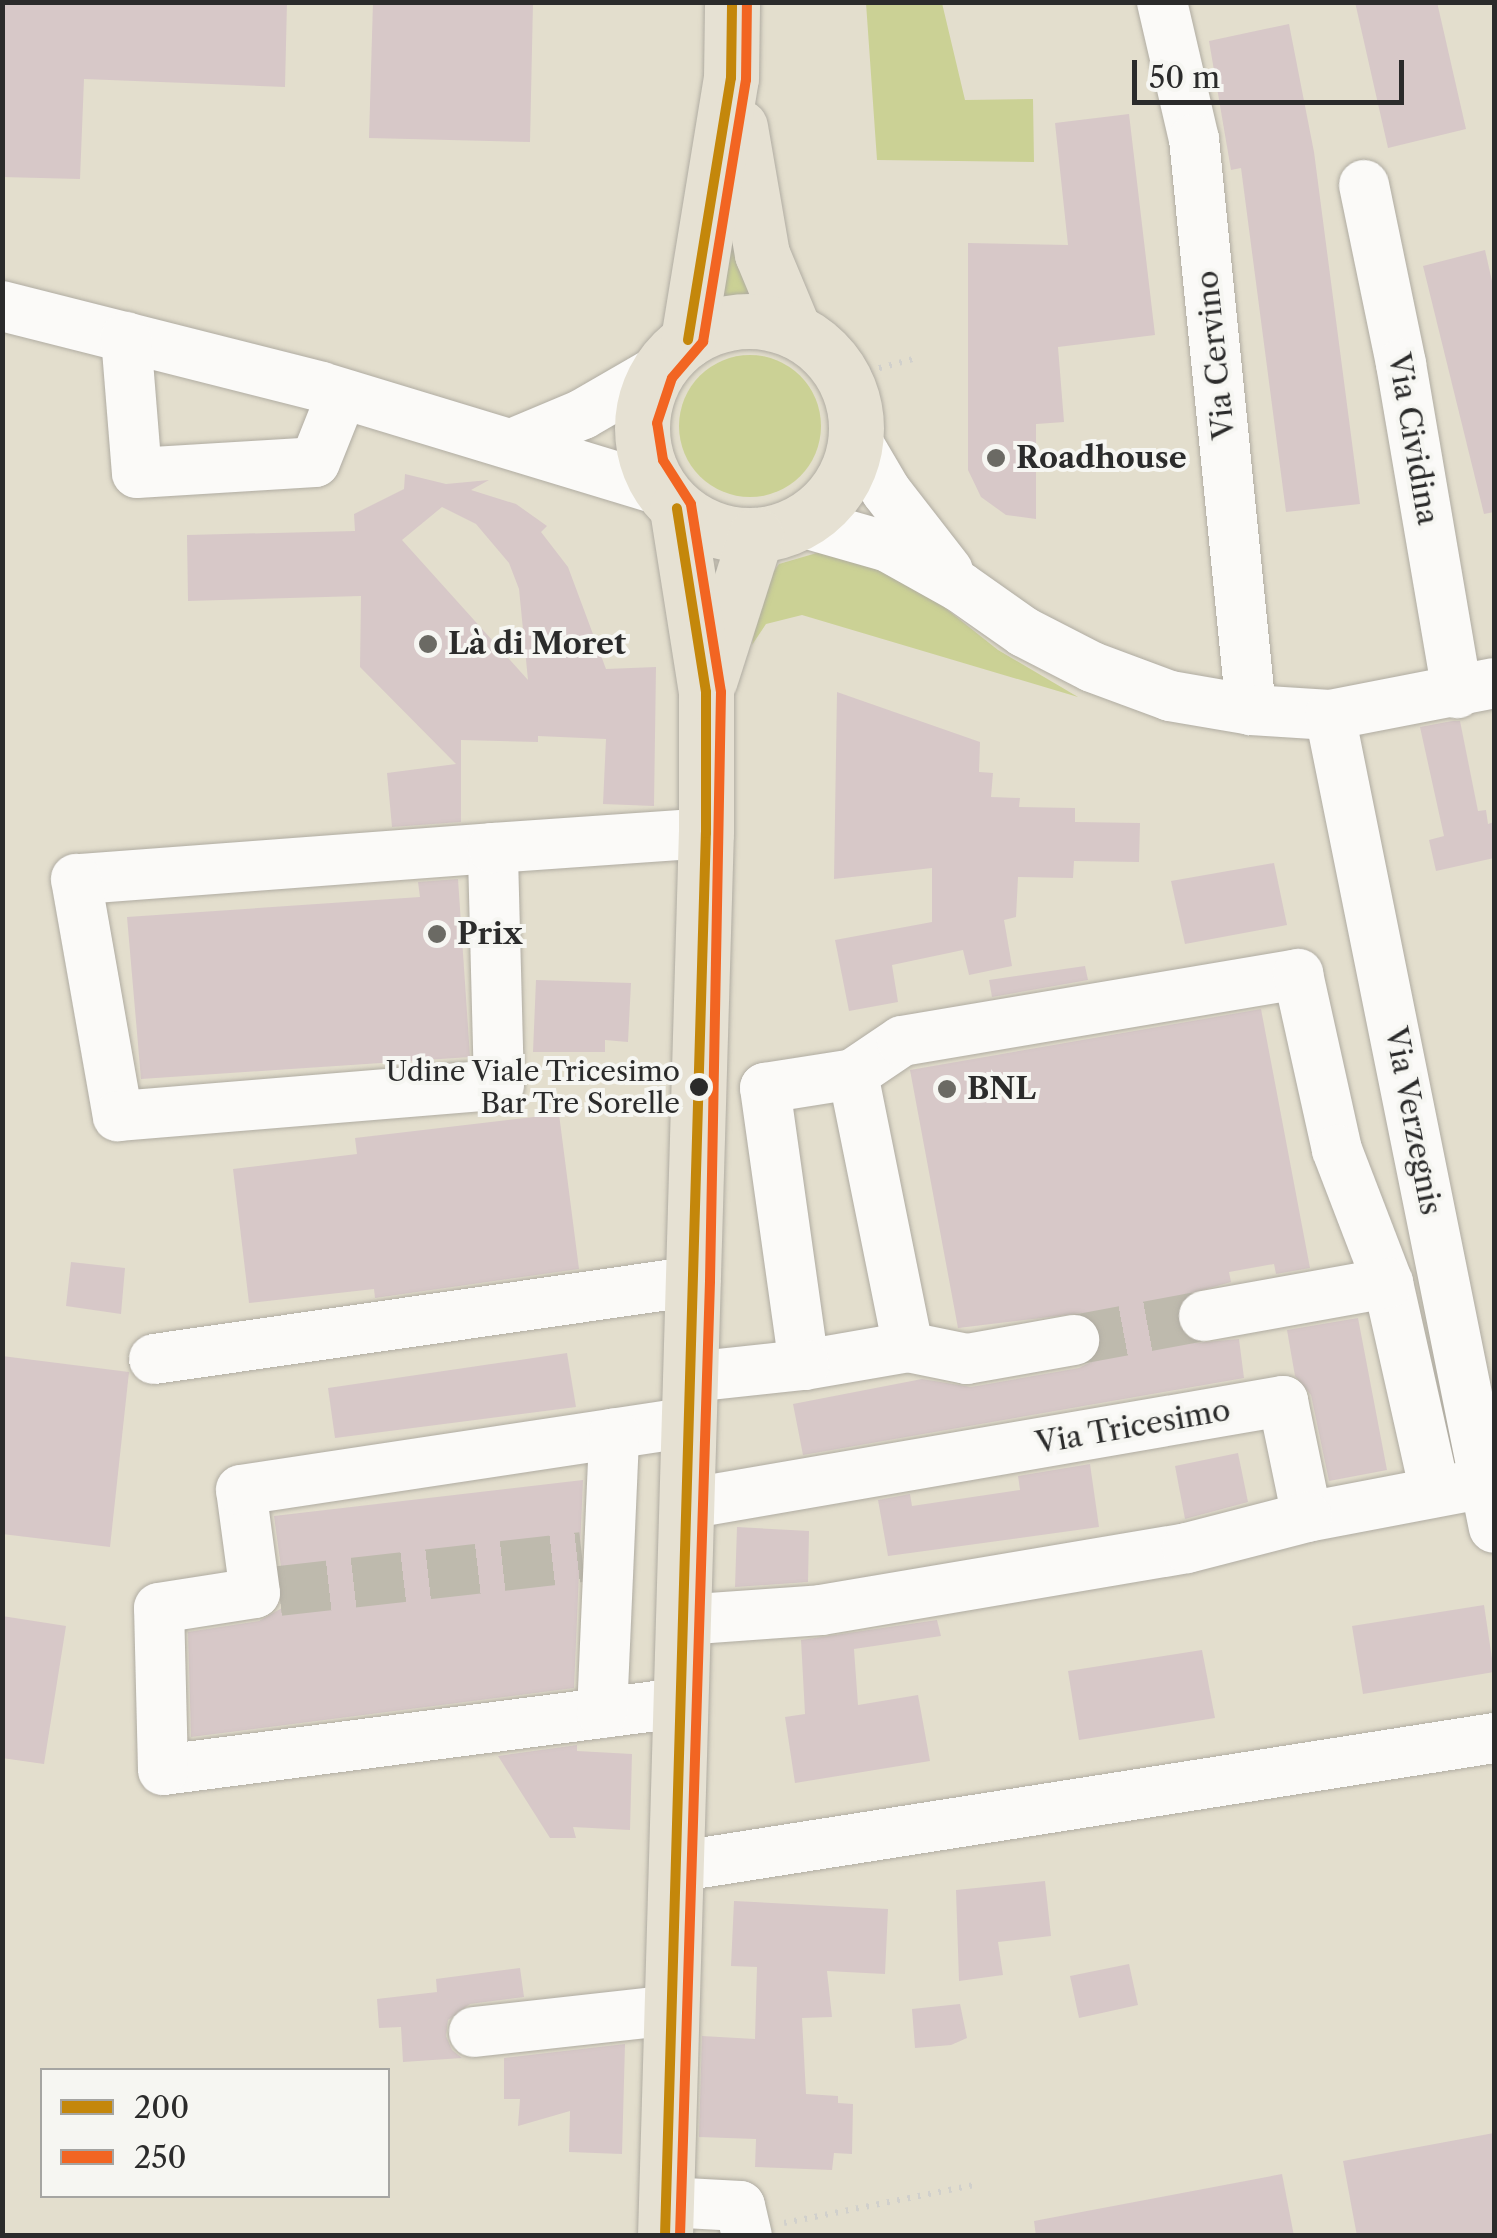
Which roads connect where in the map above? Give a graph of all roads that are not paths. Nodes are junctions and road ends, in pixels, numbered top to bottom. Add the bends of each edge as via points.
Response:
1 (732, 2) edge
2 (1162, 2) edge
3 (731, 78) junction
4 (1364, 185) dead end
5 (2, 306) edge
6 (794, 331) junction
7 (126, 337) junction
8 (673, 355) junction
9 (342, 394) junction
10 (856, 440) junction
11 (514, 443) junction
12 (669, 499) junction
13 (778, 529) junction
14 (960, 586) junction
15 (1476, 688) edge
16 (706, 692) junction
17 (1251, 710) junction
18 (1330, 715) junction
19 (706, 833) junction
20 (493, 848) junction
21 (853, 1074) junction
22 (695, 1280) junction
23 (1388, 1283) junction
24 (1204, 1316) tunnel mouth
25 (1074, 1340) tunnel mouth
26 (908, 1347) junction
27 (154, 1359) dead end
28 (804, 1365) junction
29 (690, 1399) junction
30 (614, 1433) junction
31 (1435, 1492) junction
32 (686, 1504) junction
33 (1490, 1505) edge
34 (1307, 1517) junction
35 (682, 1620) junction
36 (679, 1703) junction
37 (602, 1714) junction
38 (1494, 1738) edge
39 (675, 1867) junction
40 (672, 2010) junction
41 (474, 2032) dead end
42 (666, 2219) edge
43 (744, 2224) edge

1 - 3 main road
2 - 17 street, Via Cervino via 1194,139
3 - 6 main road via 762,254
3 - 8 main road
4 - 15 street, Via Cividina
5 - 7 street
6 - 8 main road via 748,321 716,326
6 - 10 main road via 841,372 854,405
7 - 9 street
7 - 9 street via 137,474 315,462
8 - 11 street via 583,414
8 - 12 main road via 642,422 649,466
9 - 11 street
10 - 13 main road via 838,489
10 - 14 street, Via Cividina
11 - 12 street
12 - 13 main road via 716,531
12 - 16 main road
13 - 14 street, Via Cividina via 888,547
13 - 16 main road
14 - 17 street, Via Cividina via 1024,632 1092,666 1170,696
15 - 18 street, Via Cividina
16 - 19 main road
17 - 18 street, Via Cividina
18 - 33 street, Via Verzegnis
19 - 20 street
19 - 22 main road
20 - 20 street via 76,879 118,1116 498,1085
21 - 23 street via 902,1042 1298,974 1337,1150
21 - 26 street
21 - 28 street via 765,1088
22 - 27 street
22 - 29 main road
23 - 24 street
23 - 31 street
25 - 26 street via 967,1359
26 - 28 street
28 - 29 street
29 - 30 street
29 - 32 main road
30 - 37 street via 595,1555
30 - 37 street via 241,1490 267,1592 158,1608 163,1770
31 - 33 street
31 - 34 street
32 - 34 street, Via Tricesimo via 1283,1401
32 - 35 main road
34 - 35 street via 1186,1548 821,1610
35 - 36 main road
36 - 37 street
36 - 39 main road
38 - 39 street
39 - 40 main road
40 - 41 street
40 - 42 main road
42 - 43 street

